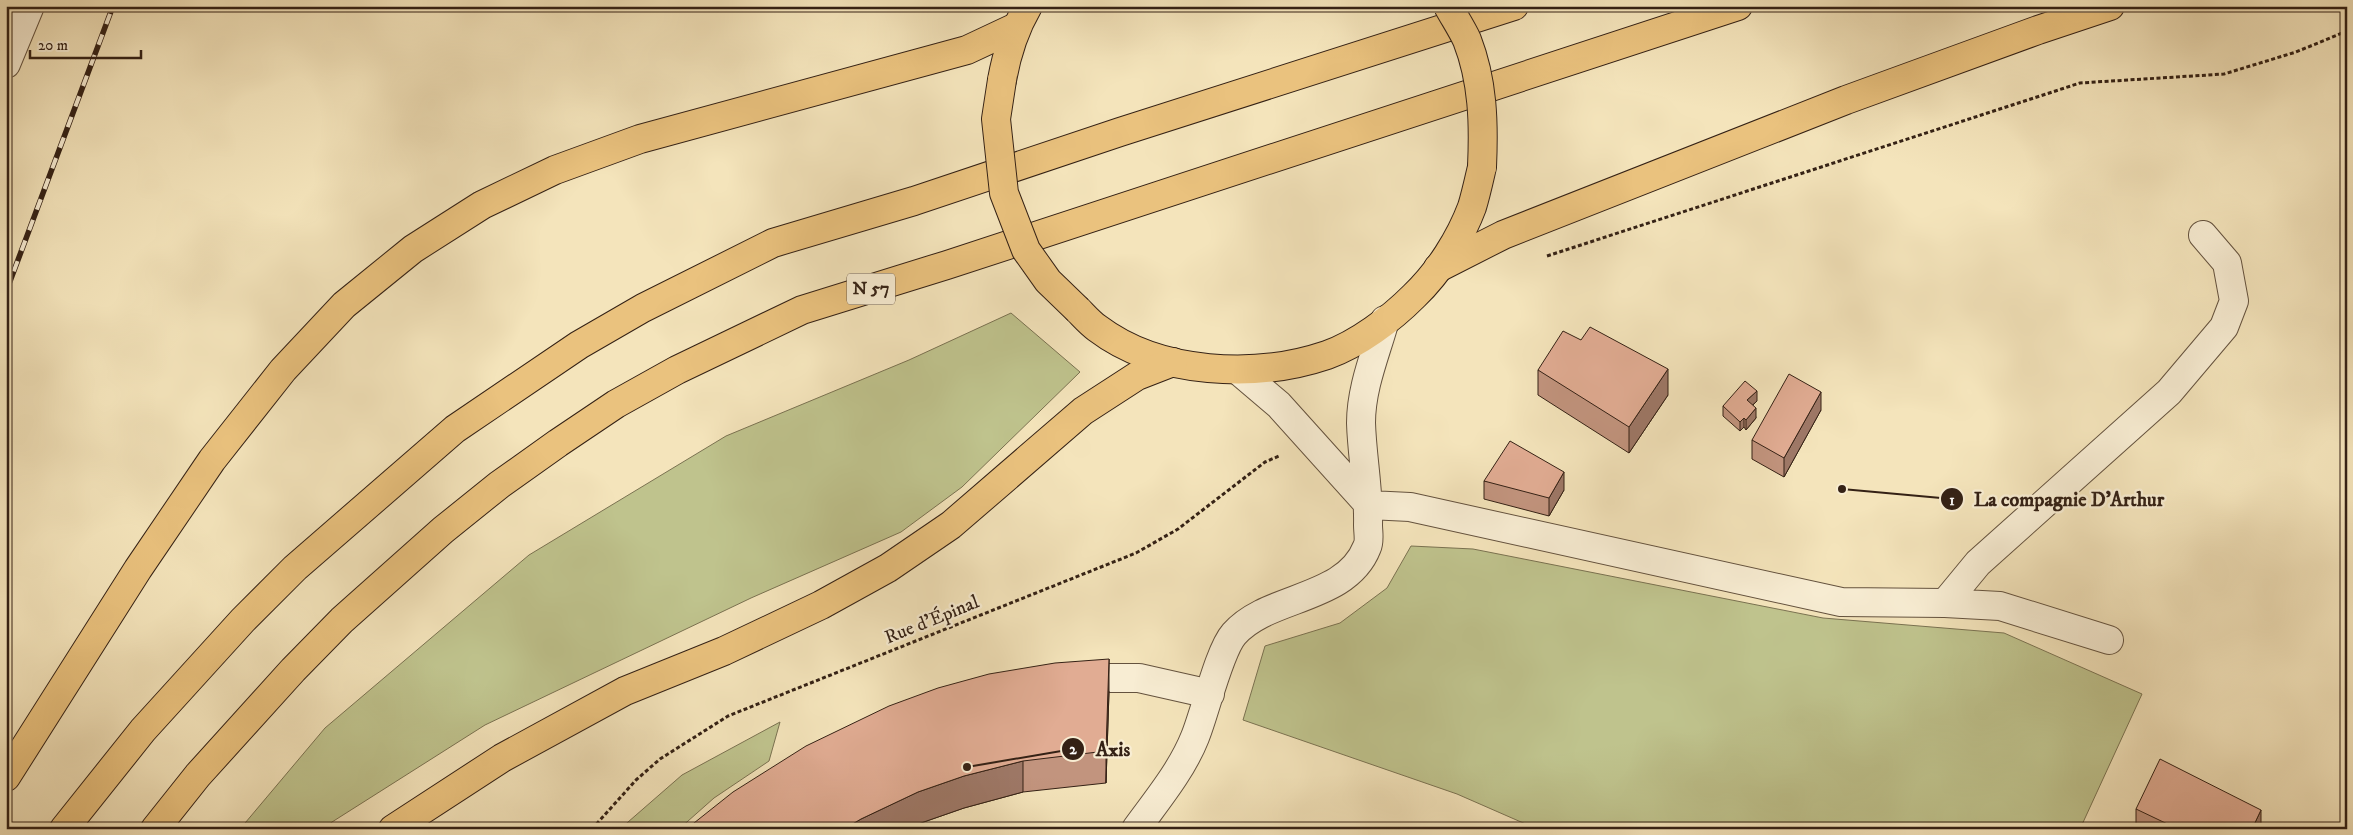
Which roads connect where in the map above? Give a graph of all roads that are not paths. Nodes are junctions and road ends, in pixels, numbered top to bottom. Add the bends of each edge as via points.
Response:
1 (30, 6) edge
2 (1448, 6) edge
3 (1514, 6) edge
4 (1738, 6) edge
5 (2110, 6) edge
6 (1022, 17) edge
7 (6, 64) edge
8 (2203, 235) dead end
9 (1438, 268) junction
10 (1385, 320) junction
11 (1173, 362) junction
12 (1239, 371) junction
13 (1369, 505) junction
14 (1945, 603) junction
15 (2108, 640) dead end
16 (1044, 678) edge
17 (1210, 694) junction
18 (6, 777) edge
19 (64, 829) edge
20 (155, 829) edge
21 (393, 829) edge
22 (1136, 829) edge

1 - 7 street
2 - 9 main road, bridge via 1466,39 1481,96 1484,123 1482,166 1472,207
3 - 19 main road via 914,201 773,243 643,308 587,340 455,429 295,568 143,730
4 - 20 main road, N 57 via 802,310 676,370 616,404 558,443 443,530 342,620 293,670 198,775
5 - 9 main road via 1837,103 1503,235
6 - 11 main road, bridge via 1007,51 996,119 1004,193 1015,225 1026,250 1048,281 1097,328 1125,345
6 - 18 main road via 967,50 631,142 555,170 482,206 413,249 344,305 283,370 212,460 138,569
8 - 14 street via 2227,263 2234,301 2224,326 2169,392 1978,563
9 - 10 main road via 1414,296
10 - 12 main road via 1328,354 1269,368
10 - 13 street via 1364,398 1362,423
11 - 12 main road
11 - 21 main road via 1137,376 1083,411 951,525 888,568 821,605 724,651 624,691 502,758
12 - 13 street via 1279,405 1301,444
13 - 14 street via 1410,507 1841,602
13 - 17 street via 1368,546 1357,566 1334,584 1250,621 1233,634
14 - 15 street via 2000,606
16 - 17 street via 1139,678
17 - 22 street via 1195,738 1166,788

